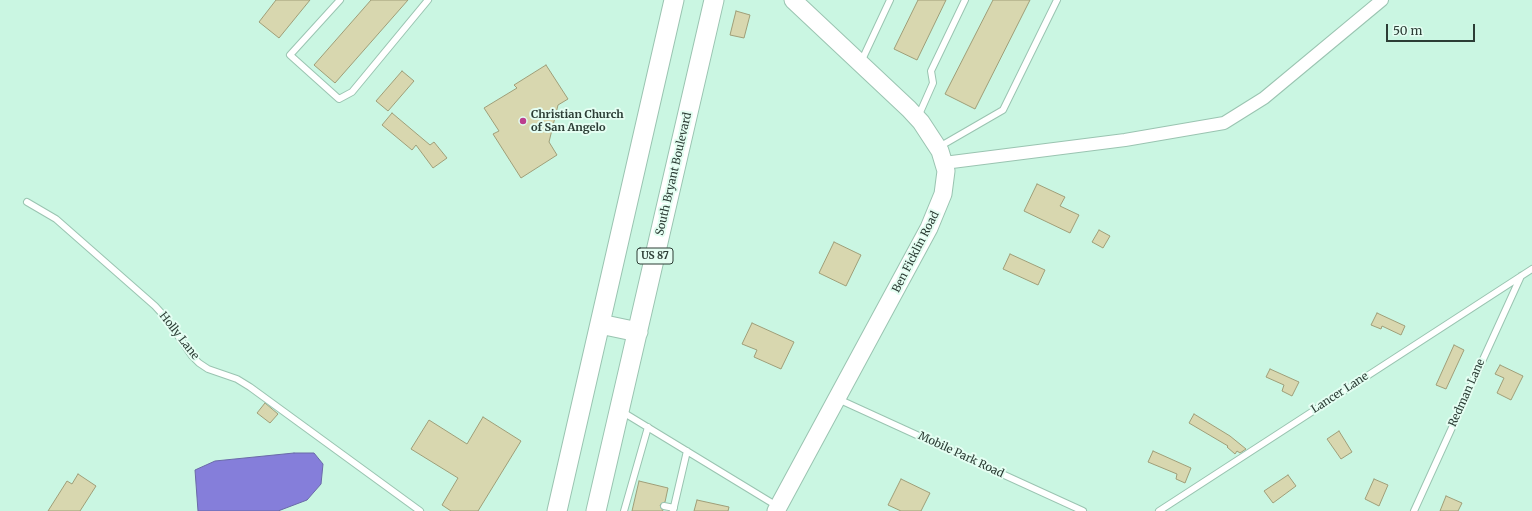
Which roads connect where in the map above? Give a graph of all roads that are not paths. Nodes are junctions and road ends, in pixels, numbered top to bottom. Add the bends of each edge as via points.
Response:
1 (340, 0) edge
2 (428, 0) edge
3 (674, 0) edge
4 (714, 0) edge
5 (890, 0) edge
6 (965, 0) edge
7 (1057, 0) edge
8 (1382, 0) edge
9 (799, 2) edge
10 (861, 62) junction
11 (917, 119) junction
12 (937, 148) junction
13 (944, 163) junction
14 (27, 202) dead end
15 (1532, 269) edge
16 (1521, 276) junction
17 (600, 324) junction
18 (638, 332) junction
19 (838, 399) junction
20 (620, 410) junction
21 (648, 427) junction
22 (687, 451) junction
23 (628, 497) junction
24 (635, 498) dead end
25 (664, 506) dead end
26 (777, 509) edge
27 (673, 510) edge
28 (420, 511) edge
29 (557, 511) edge
30 (596, 511) edge
31 (624, 511) edge
32 (1083, 511) edge
33 (1159, 511) edge
34 (1414, 511) edge

1 - 2 lane via 290,55 339,99 352,92
3 - 17 main road
4 - 18 main road, South Bryant Boulevard / US 87
5 - 10 lane
6 - 11 lane via 931,71 934,83
7 - 12 lane via 1003,110
8 - 13 street via 1264,98 1224,123 1124,140
9 - 10 street, Ben Ficklin Road
10 - 11 street, Ben Ficklin Road
11 - 12 street, Ben Ficklin Road
12 - 13 street, Ben Ficklin Road
13 - 19 street, Ben Ficklin Road via 946,171 943,194 935,217
14 - 28 lane, Holly Lane via 56,219 155,306 199,363 250,387
15 - 16 lane, Lancer Lane
16 - 33 lane, Lancer Lane
16 - 34 lane, Redman Lane
17 - 18 main road
17 - 29 main road
18 - 20 main road, South Bryant Boulevard / US 87
19 - 26 street, Ben Ficklin Road
19 - 32 lane, Mobile Park Road
20 - 21 lane
20 - 30 main road, South Bryant Boulevard / US 87
21 - 22 lane
21 - 23 lane
22 - 26 lane
22 - 27 lane
23 - 24 lane
23 - 31 lane
25 - 27 lane

